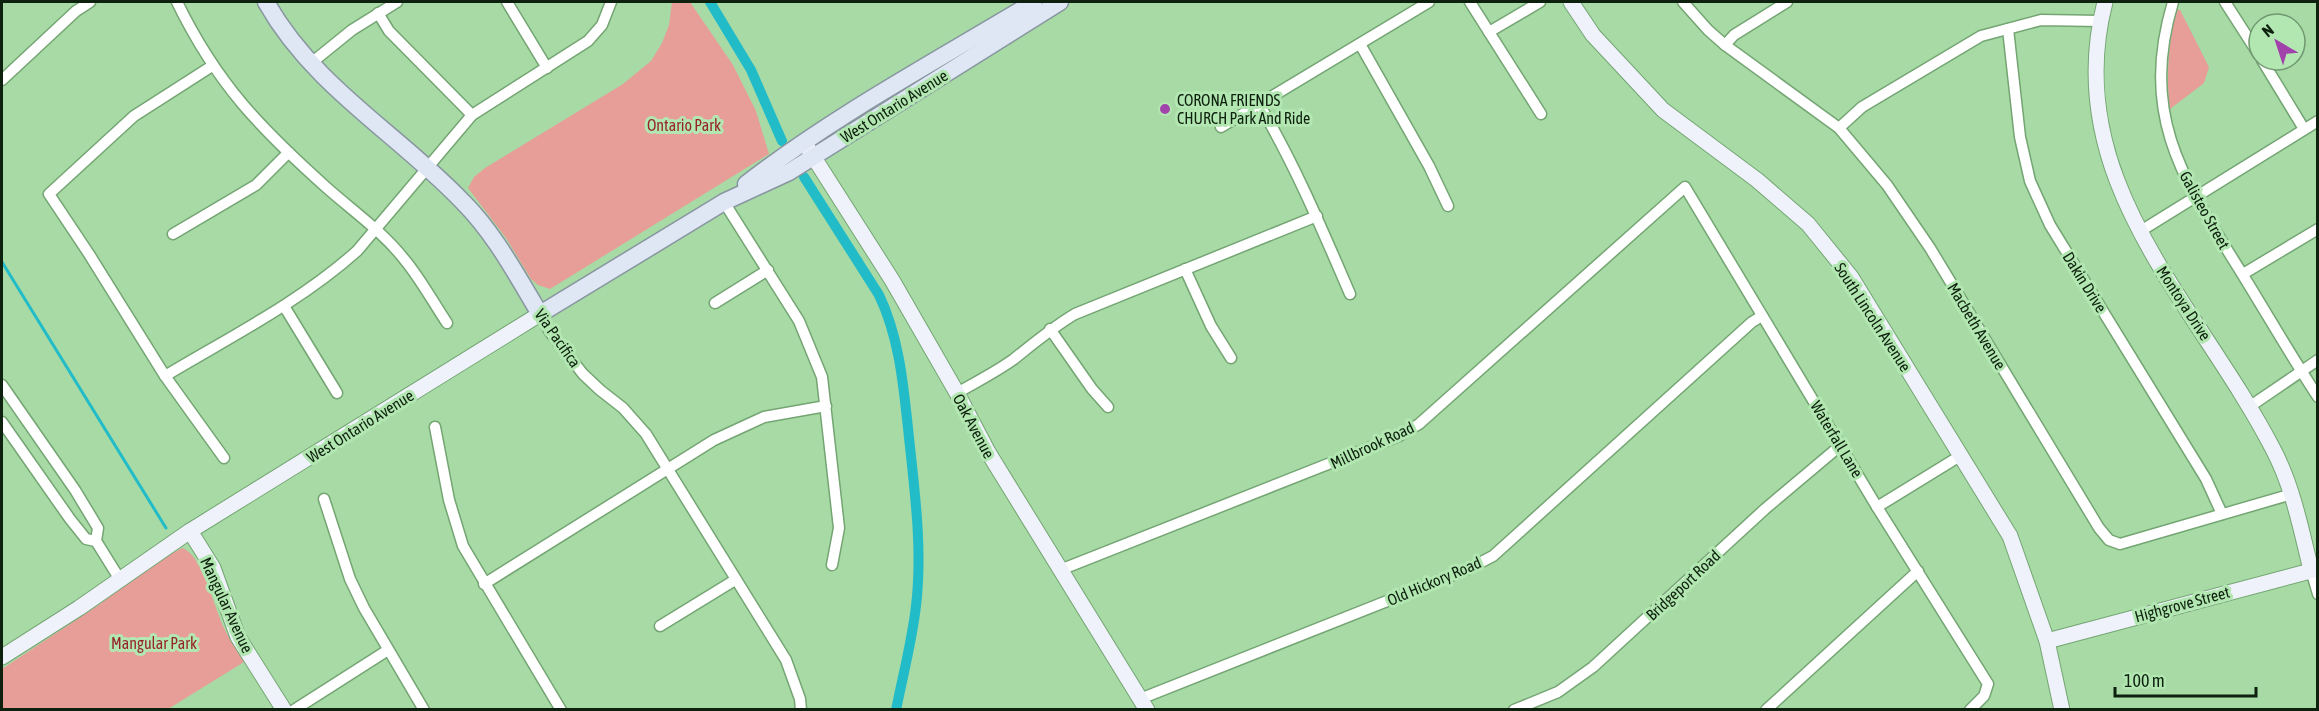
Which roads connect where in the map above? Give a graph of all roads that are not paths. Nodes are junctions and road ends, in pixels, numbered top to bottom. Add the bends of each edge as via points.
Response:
1 (90, 2) edge
2 (177, 2) edge
3 (266, 2) edge
4 (397, 2) edge
5 (507, 2) edge
6 (611, 2) edge
7 (1034, 2) edge
8 (1060, 2) edge
9 (1429, 2) edge
10 (1470, 2) edge
11 (1540, 2) edge
12 (1571, 2) edge
13 (1683, 2) edge
14 (1787, 2) edge
15 (2105, 2) edge
16 (2173, 2) edge
17 (2225, 2) edge
18 (378, 13) junction
19 (2100, 21) junction
20 (2008, 28) junction
21 (1489, 32) junction
22 (2247, 36) edge
23 (1360, 44) junction
24 (1725, 45) junction
25 (310, 64) junction
26 (212, 66) junction
27 (547, 68) junction
28 (2269, 72) edge
29 (2, 80) edge
30 (1259, 104) junction
31 (1541, 114) dead end
32 (472, 115) junction
33 (2318, 121) edge
34 (1221, 128) dead end
35 (1839, 128) junction
36 (2304, 129) junction
37 (804, 142) junction
38 (288, 153) junction
39 (814, 156) junction
40 (428, 169) junction
41 (1684, 187) joint
42 (2195, 198) junction
43 (724, 202) junction
44 (1448, 206) dead end
45 (1317, 216) junction
46 (2318, 229) edge
47 (374, 230) junction
48 (2139, 232) junction
49 (173, 234) dead end
50 (1185, 269) junction
51 (768, 270) junction
52 (2242, 274) junction
53 (1350, 294) dead end
54 (715, 303) dead end
55 (284, 306) junction
56 (540, 314) junction
57 (1762, 316) junction
58 (447, 323) dead end
59 (1050, 329) junction
60 (1231, 358) dead end
61 (2318, 360) edge
62 (2302, 372) junction
63 (165, 376) junction
64 (2, 385) edge
65 (338, 393) dead end
66 (957, 393) junction
67 (2318, 397) edge
68 (825, 406) junction
69 (1108, 407) dead end
70 (2249, 407) junction
71 (2, 422) edge
72 (435, 428) dead end
73 (1841, 445) junction
74 (1960, 456) junction
75 (224, 458) dead end
76 (667, 470) junction
77 (2292, 494) junction
78 (324, 499) dead end
79 (1877, 507) junction
80 (2222, 514) junction
81 (190, 531) junction
82 (96, 541) junction
83 (832, 565) dead end
84 (2314, 569) edge
85 (1060, 570) junction
86 (1918, 571) junction
87 (119, 578) junction
88 (735, 580) junction
89 (484, 584) junction
90 (2318, 594) edge
91 (660, 626) dead end
92 (2047, 641) junction
93 (388, 650) junction
94 (2, 657) edge
95 (1143, 704) edge
96 (284, 710) edge
97 (294, 710) edge
98 (424, 710) edge
99 (561, 710) edge
100 (801, 710) edge
101 (1514, 710) edge
102 (1766, 710) edge
103 (1970, 710) edge
104 (2062, 710) edge

1 - 29 street via 76,10
2 - 26 street
3 - 25 main road, Via Pacifica
4 - 18 street
5 - 27 street
6 - 27 street via 602,26 588,41
7 - 37 main road, West Ontario Avenue
8 - 39 main road, West Ontario Avenue
9 - 23 street
10 - 21 street
11 - 21 street
12 - 74 street, South Lincoln Avenue via 1593,35 1663,110 1808,224 1851,277
13 - 24 street, Macbeth Avenue
14 - 24 street via 1734,35
15 - 19 street, Montoya Drive
16 - 42 street, Galisteo Street via 2163,52 2162,99 2167,131
17 - 22 street
18 - 25 street
18 - 32 street via 396,39
19 - 20 street via 2041,20
19 - 48 street, Montoya Drive via 2095,88 2100,123 2113,172
20 - 35 street via 1981,36 1862,107
20 - 80 street, Dakin Drive via 2020,137 2030,181 2050,225 2206,479
21 - 31 street
23 - 30 street
23 - 44 street
24 - 35 street, Macbeth Avenue
25 - 40 main road, Via Pacifica
26 - 38 street via 240,104
26 - 63 street via 134,116 49,194
27 - 32 street
28 - 36 street
30 - 34 street
30 - 45 street
32 - 40 street
33 - 36 street
35 - 80 street, Macbeth Avenue via 1887,185 1930,248 2109,540 2120,544
36 - 42 street
37 - 39 street, Oak Avenue
37 - 43 main road, West Ontario Avenue
38 - 47 street
38 - 49 street via 256,184
39 - 43 main road, West Ontario Avenue
39 - 66 street, Oak Avenue
40 - 47 street
40 - 56 main road, Via Pacifica via 464,202 501,251
41 - 57 street, Waterfall Lane
41 - 85 street, Millbrook Road via 1419,424 1399,436
42 - 48 street
42 - 52 street, Galisteo Street
43 - 51 street
43 - 56 main road, West Ontario Avenue
45 - 50 street
45 - 53 street
46 - 52 street
47 - 55 street via 335,271
47 - 58 street via 404,258
48 - 70 street, Montoya Drive
50 - 59 street via 1094,306
50 - 60 street via 1211,326
51 - 54 street
51 - 68 street via 811,345 822,377
52 - 62 street, Galisteo Street
55 - 63 street
55 - 65 street
56 - 76 street, Via Pacifica via 583,374 646,434
56 - 81 street, West Ontario Avenue
57 - 73 street, Waterfall Lane
57 - 95 street, Old Hickory Road via 1493,556
59 - 66 street via 1015,358
59 - 69 street
61 - 62 street
62 - 67 street, Galisteo Street
62 - 70 street
63 - 75 street
64 - 82 street via 98,528
66 - 85 street, Oak Avenue
68 - 76 street via 756,420 714,440
68 - 83 street via 838,528
70 - 77 street, Montoya Drive
71 - 82 street via 70,519 86,538
72 - 89 street via 462,546
73 - 79 street, Waterfall Lane
73 - 101 street, Bridgeport Road via 1765,509 1593,667 1558,693
74 - 79 street
74 - 92 street, South Lincoln Avenue via 2010,536
76 - 88 street, Via Pacifica
76 - 89 street
77 - 80 street, Macbeth Avenue
77 - 84 street, Montoya Drive
78 - 93 street via 350,579
79 - 86 street, Waterfall Lane
81 - 87 street, West Ontario Avenue
81 - 96 street, Mangular Avenue via 213,568 238,637
82 - 87 street
84 - 90 street, Montoya Drive
84 - 92 street, Highgrove Street
85 - 95 street, Oak Avenue
86 - 102 street
86 - 103 street, Waterfall Lane via 1988,684 1984,696
87 - 94 street, West Ontario Avenue
88 - 91 street
88 - 100 street, Via Pacifica via 786,660
89 - 99 street
92 - 104 street, South Lincoln Avenue
93 - 97 street
93 - 98 street

